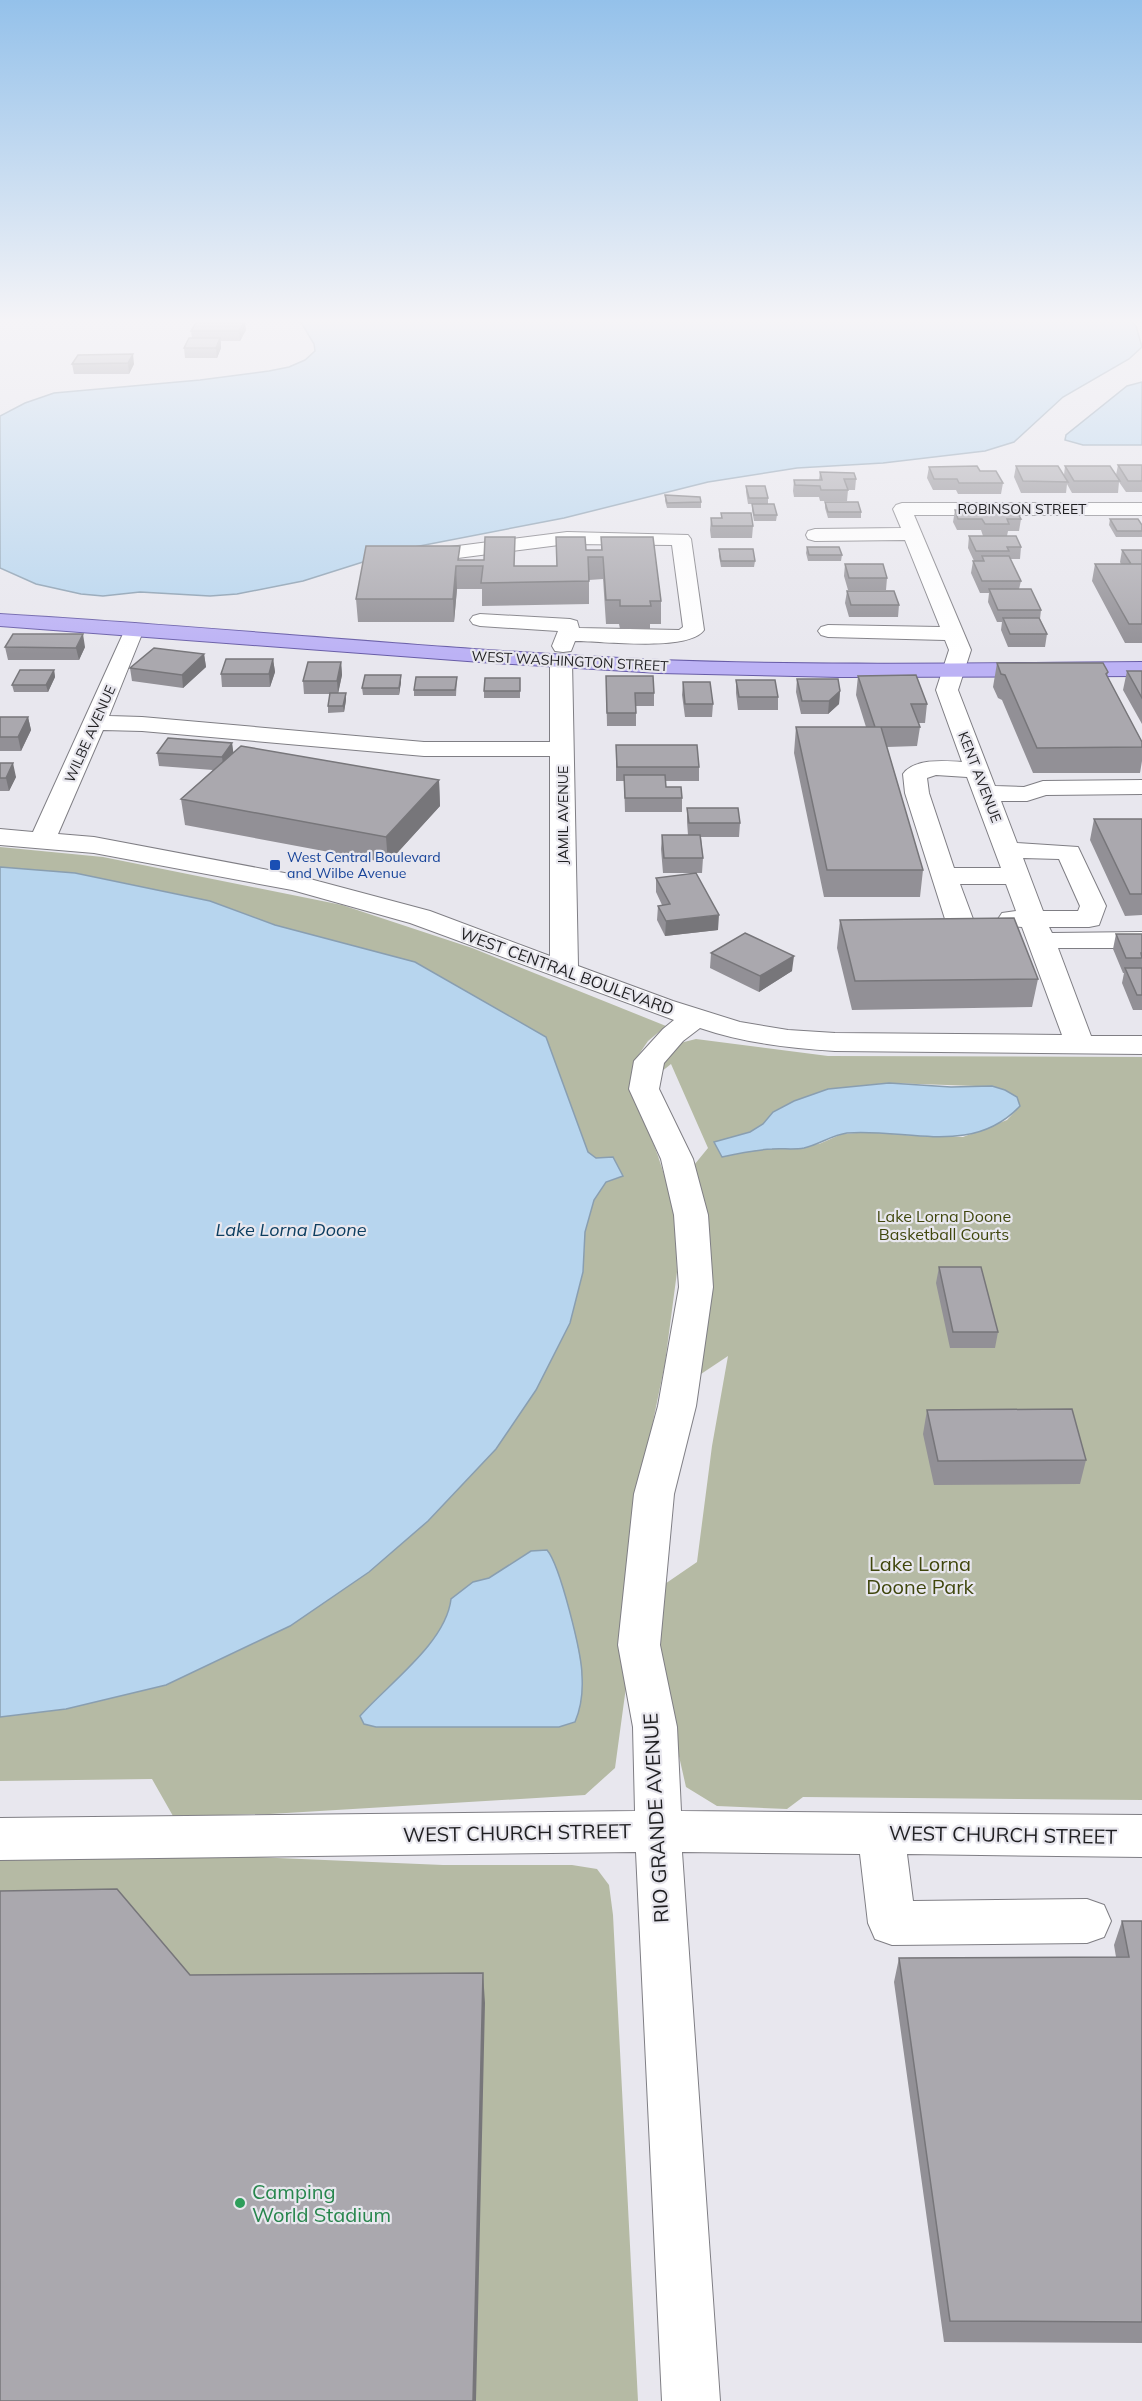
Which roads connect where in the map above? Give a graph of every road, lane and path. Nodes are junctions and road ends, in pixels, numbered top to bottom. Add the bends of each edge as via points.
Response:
1 (902, 509) joint
2 (1142, 509) edge
3 (912, 534) junction
4 (815, 535) dead end
5 (419, 557) edge
6 (0, 620) edge
7 (480, 620) dead end
8 (134, 628) junction
9 (828, 631) dead end
10 (567, 634) junction
11 (954, 634) junction
12 (558, 661) junction
13 (954, 669) junction
14 (1142, 669) edge
15 (95, 723) junction
16 (379, 745) junction
17 (562, 748) junction
18 (360, 769) edge
19 (982, 782) junction
20 (1142, 787) edge
21 (1027, 794) junction
22 (1142, 807) edge
23 (0, 837) edge
24 (43, 839) junction
25 (1007, 850) junction
26 (944, 876) junction
27 (1017, 876) junction
28 (1037, 929) junction
29 (1142, 940) edge
30 (564, 970) junction
31 (695, 1018) junction
32 (1080, 1045) junction
33 (1142, 1045) edge
34 (657, 1831) junction
35 (881, 1833) junction
36 (1142, 1836) edge
37 (0, 1839) edge
38 (1087, 1921) dead end
39 (691, 2401) edge

1 - 2 street, ROBINSON STREET
1 - 3 street, KENT AVENUE
3 - 4 street
3 - 11 street, KENT AVENUE
5 - 10 street via 567,538 681,539 694,630 671,637
6 - 8 main road, WEST WASHINGTON STREET
7 - 10 street via 570,625
8 - 12 main road, WEST WASHINGTON STREET
8 - 15 street, WILBE AVENUE
9 - 11 street
10 - 12 street
11 - 13 street, KENT AVENUE via 960,650
12 - 13 main road, WEST WASHINGTON STREET via 780,669
12 - 17 street, JAMIL AVENUE
13 - 14 main road, WEST WASHINGTON STREET
13 - 19 street, KENT AVENUE via 947,690
15 - 16 street
15 - 24 street, WILBE AVENUE
16 - 17 street via 424,749
16 - 18 street
17 - 30 street, JAMIL AVENUE
19 - 21 street
19 - 25 street, KENT AVENUE
19 - 26 street via 935,768 915,774 917,793
20 - 21 street via 1043,788
21 - 22 street via 1054,807
23 - 24 street, WEST CENTRAL BOULEVARD
24 - 30 street, WEST CENTRAL BOULEVARD via 295,883 420,917
25 - 27 street, KENT AVENUE
25 - 28 street via 1069,852 1093,906 1089,919
26 - 27 street
26 - 28 street via 966,919
27 - 28 street, KENT AVENUE
28 - 29 street
28 - 32 street, KENT AVENUE
30 - 31 street, WEST CENTRAL BOULEVARD
31 - 32 street, WEST CENTRAL BOULEVARD via 788,1039
31 - 34 street, RIO GRANDE AVENUE via 649,1061 644,1089 678,1159 691,1215 696,1287 677,1406 654,1494 639,1645 654,1727
32 - 33 street, WEST CENTRAL BOULEVARD
34 - 35 street, WEST CHURCH STREET
34 - 37 street, WEST CHURCH STREET
34 - 39 street, RIO GRANDE AVENUE
35 - 36 street, WEST CHURCH STREET
35 - 38 street via 892,1923

